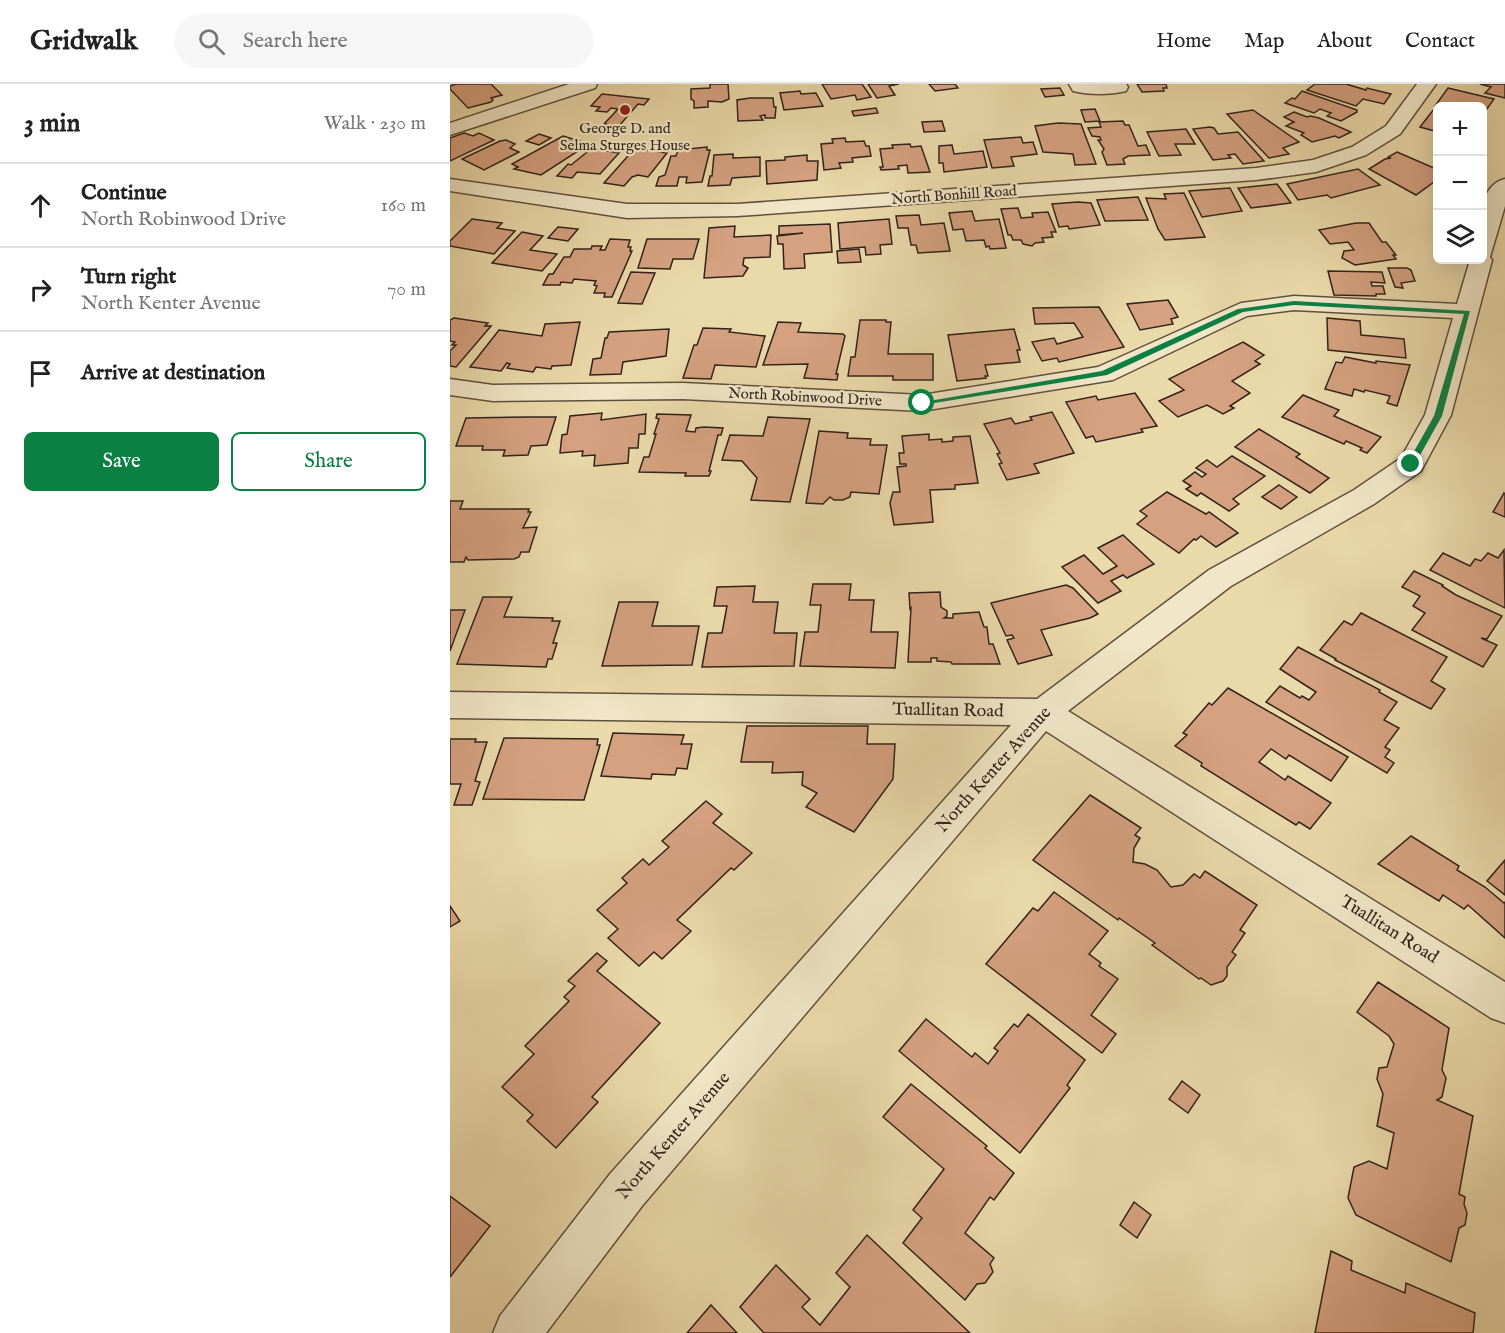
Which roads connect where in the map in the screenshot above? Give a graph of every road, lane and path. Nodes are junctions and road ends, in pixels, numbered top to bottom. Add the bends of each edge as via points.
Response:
1 (588, 84) edge
2 (1077, 84) edge
3 (1427, 84) edge
4 (1119, 87) dead end
5 (450, 129) edge
6 (450, 185) edge
7 (1505, 185) edge
8 (1487, 234) edge
9 (1480, 264) edge
10 (1468, 312) junction
11 (450, 387) edge
12 (450, 705) edge
13 (1043, 712) junction
14 (1505, 1004) edge
15 (518, 1333) edge

1 - 5 street
2 - 4 street
3 - 6 street, North Bonhill Road via 1393,130 1359,151 1316,166 1256,174 737,210 627,211
7 - 8 street via 1497,195
9 - 10 street, North Kenter Avenue
10 - 11 street, North Robinwood Drive via 1294,303 1241,310 1104,374 922,403 683,391 493,393
10 - 13 street, North Kenter Avenue via 1438,416 1411,464 1364,497 1220,578
12 - 13 street, Tuallitan Road
13 - 14 street, Tuallitan Road
13 - 15 street, North Kenter Avenue via 626,1190

